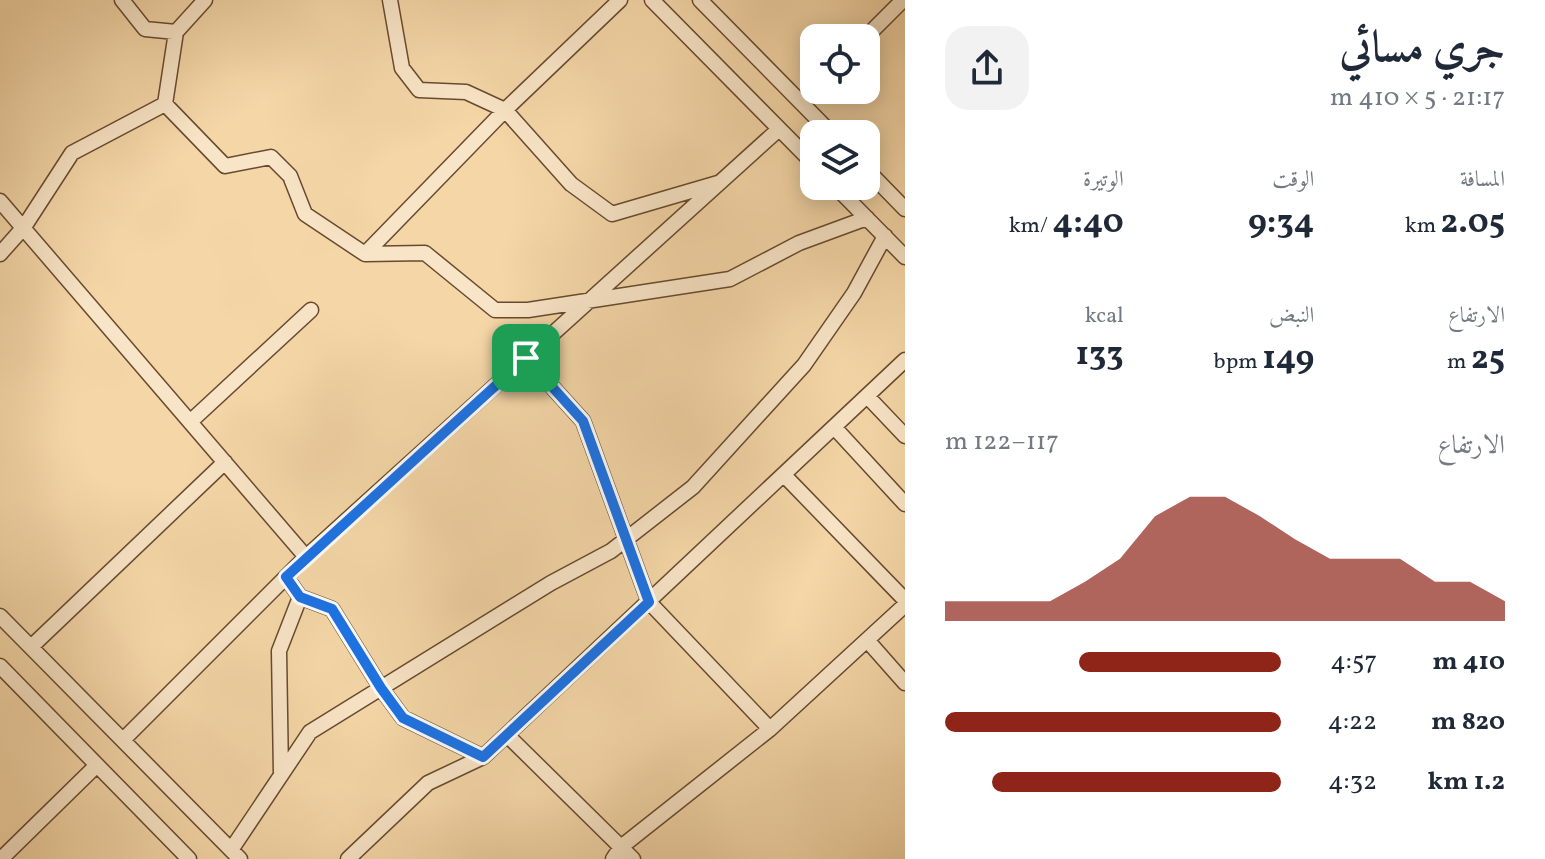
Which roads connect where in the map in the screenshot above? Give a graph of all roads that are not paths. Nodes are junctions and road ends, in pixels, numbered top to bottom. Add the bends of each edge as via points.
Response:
1 (122, 0) edge
2 (205, 0) edge
3 (390, 0) edge
4 (620, 0) edge
5 (652, 0) edge
6 (700, 0) edge
7 (903, 0) edge
8 (879, 24) edge
9 (176, 32) junction
10 (800, 101) edge
11 (165, 104) junction
12 (803, 104) edge
13 (505, 110) junction
14 (818, 120) edge
15 (779, 129) junction
16 (800, 150) edge
17 (722, 181) junction
18 (880, 183) edge
19 (849, 200) edge
20 (0, 201) edge
21 (905, 209) edge
22 (867, 218) junction
23 (24, 227) junction
24 (885, 236) junction
25 (2, 249) edge
26 (365, 254) junction
27 (905, 257) edge
28 (592, 299) junction
29 (311, 310) dead end
30 (526, 358) junction
31 (905, 360) edge
32 (867, 396) junction
33 (190, 422) junction
34 (834, 427) junction
35 (905, 436) edge
36 (225, 462) junction
37 (784, 475) junction
38 (905, 504) edge
39 (627, 539) junction
40 (306, 557) junction
41 (286, 577) junction
42 (300, 597) junction
43 (649, 602) junction
44 (905, 602) edge
45 (0, 616) edge
46 (867, 640) junction
47 (31, 647) junction
48 (0, 666) edge
49 (905, 683) edge
50 (381, 688) junction
51 (770, 729) junction
52 (507, 735) junction
53 (123, 740) junction
54 (483, 757) junction
55 (97, 765) junction
56 (281, 774) junction
57 (617, 853) edge
58 (236, 854) edge
59 (1, 859) edge
60 (189, 859) edge
61 (348, 859) edge
62 (633, 859) edge

1 - 9 street via 145,29
2 - 9 street
3 - 13 street via 402,68 419,90 466,92
4 - 13 street
5 - 15 street
6 - 10 street
7 - 8 street
9 - 11 street
11 - 23 street via 72,153
11 - 26 street via 225,166 271,157 290,176 305,214
12 - 14 street
13 - 17 street via 571,184 612,214
13 - 26 street
15 - 16 street
15 - 17 street
17 - 28 street
18 - 21 street
19 - 22 street
20 - 23 street
22 - 24 street
22 - 28 street via 799,243 730,279
23 - 25 street
23 - 33 street
24 - 27 street
24 - 39 street via 854,293 804,365 693,487
26 - 28 street via 425,253 495,310
28 - 30 street
29 - 33 street
30 - 39 street via 583,421
30 - 40 street
31 - 32 street
32 - 34 street
32 - 35 street
33 - 36 street
34 - 37 street
34 - 38 street
36 - 40 street
36 - 47 street
37 - 43 street
37 - 44 street
39 - 43 street
39 - 50 street
40 - 41 street
41 - 42 street
41 - 53 street
42 - 50 street via 332,609
42 - 56 street via 279,651
43 - 51 street
43 - 52 street
44 - 46 street
45 - 47 street
46 - 49 street
46 - 51 street
47 - 53 street
48 - 55 street
50 - 54 street via 403,718
50 - 56 street via 310,732
51 - 57 street
52 - 54 street
52 - 57 street
53 - 58 street
54 - 61 street via 428,783
55 - 59 street
55 - 60 street
56 - 58 street
57 - 62 street

